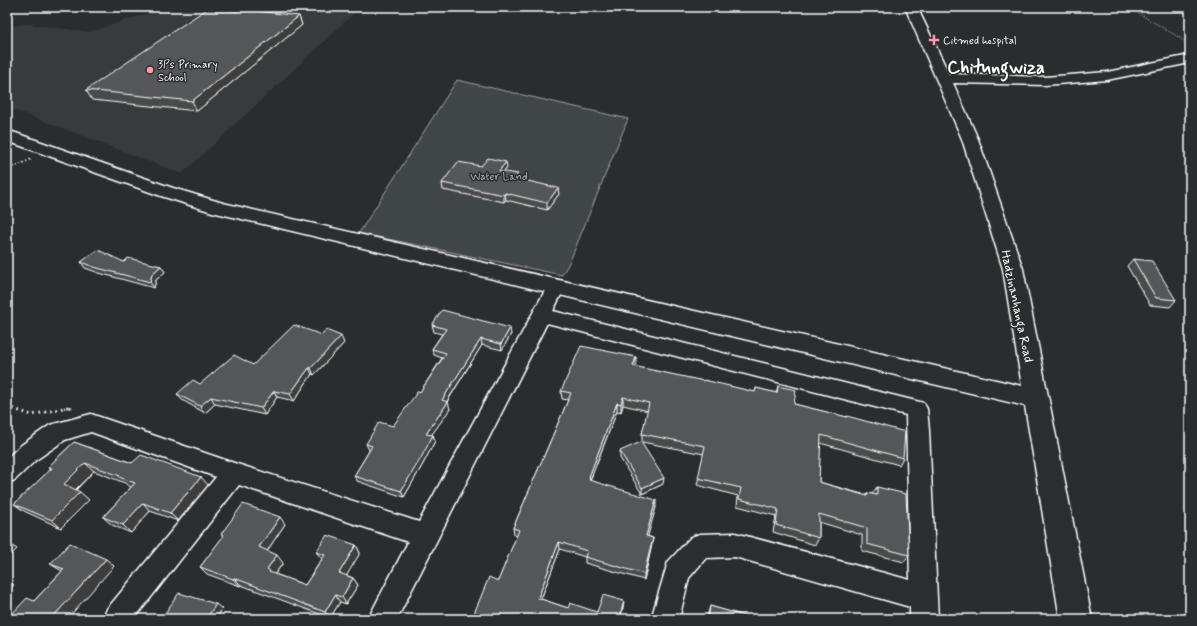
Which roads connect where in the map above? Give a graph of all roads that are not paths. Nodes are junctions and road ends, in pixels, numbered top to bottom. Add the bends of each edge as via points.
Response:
1 (911, 7) edge
2 (1190, 58) edge
3 (944, 78) junction
4 (7, 135) edge
5 (556, 287) junction
6 (542, 315) junction
7 (1037, 399) junction
8 (234, 473) junction
9 (7, 474) edge
10 (425, 536) junction
11 (924, 608) edge
12 (117, 619) edge
13 (382, 619) edge
14 (665, 619) edge
15 (1076, 619) edge

1 - 3 street, Hadzinanhanga Road
2 - 3 street via 1107,76 1053,81
3 - 7 street, Hadzinanhanga Road via 970,139 1013,269
4 - 5 street via 219,208
5 - 6 street
5 - 7 street
6 - 10 street
6 - 11 street via 916,409
7 - 15 street, Hadzinanhanga Road
8 - 9 street via 91,423 58,432 28,453
8 - 10 street
8 - 12 street
10 - 13 street
11 - 14 street via 736,545 700,546 677,571

